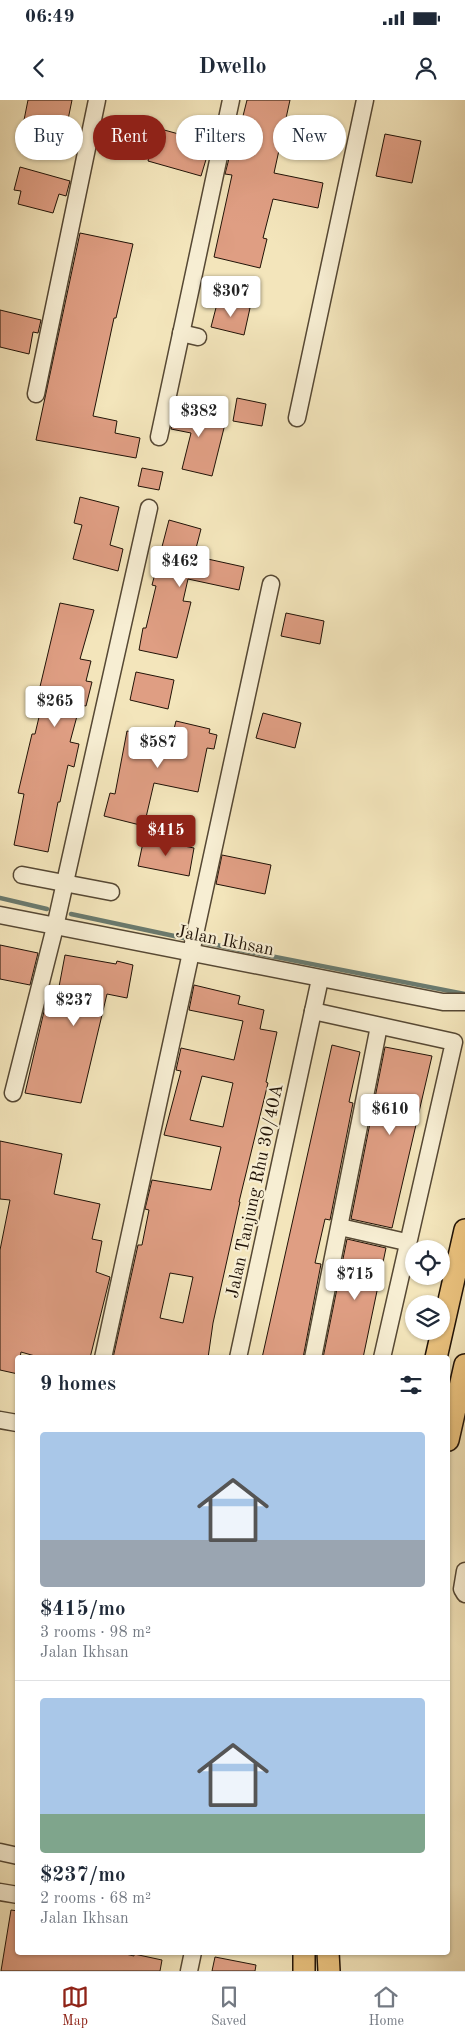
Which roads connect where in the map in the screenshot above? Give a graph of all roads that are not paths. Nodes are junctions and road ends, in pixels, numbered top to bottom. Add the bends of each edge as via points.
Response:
1 (98, 100) edge
2 (232, 100) edge
3 (365, 100) edge
4 (181, 333) junction
5 (198, 337) dead end
6 (36, 394) dead end
7 (297, 418) dead end
8 (159, 437) dead end
9 (150, 508) dead end
10 (271, 584) dead end
11 (22, 875) dead end
12 (64, 882) junction
13 (111, 892) dead end
14 (0, 915) edge
15 (55, 927) junction
16 (192, 943) junction
17 (320, 979) junction
18 (443, 1002) junction
19 (465, 1002) edge
20 (313, 1011) junction
21 (465, 1013) edge
22 (379, 1026) junction
23 (13, 1093) dead end
24 (340, 1227) junction
25 (465, 1230) edge
26 (406, 1240) edge
27 (405, 1242) edge
28 (405, 1247) edge
29 (104, 1355) edge
30 (239, 1355) edge
31 (314, 1355) edge
32 (383, 1355) edge
33 (437, 1355) edge
34 (465, 1365) edge
35 (0, 1420) edge
36 (15, 1423) edge
37 (450, 1431) edge
38 (465, 1571) edge
39 (464, 1593) edge
40 (0, 1852) edge
41 (15, 1855) edge
42 (0, 1892) edge
43 (15, 1894) edge
44 (192, 1955) edge
45 (304, 1955) edge
46 (328, 1955) edge
47 (189, 1971) edge
48 (304, 1971) edge
49 (328, 1971) edge

1 - 6 street
2 - 4 street
3 - 7 street
4 - 5 street
4 - 8 street
9 - 12 street
10 - 16 street
11 - 12 street
12 - 13 street
12 - 15 street
14 - 15 street, Jalan Ikhsan
15 - 16 street, Jalan Ikhsan
15 - 23 street
16 - 17 street, Jalan Ikhsan
16 - 29 street
17 - 18 street, Jalan Ikhsan
17 - 20 street, Jalan Tanjung Rhu 30/40A
18 - 19 street, Jalan Ikhsan
18 - 21 street, Jalan Ikhsan
20 - 22 street
20 - 30 street, Jalan Tanjung Rhu 30/40A
22 - 24 street
22 - 26 street via 450,1040 454,1046
24 - 27 street
24 - 31 street
25 - 33 main road
28 - 32 street
34 - 37 main road
35 - 36 street
38 - 39 street
40 - 41 street
42 - 43 street
44 - 47 street
45 - 48 main road
46 - 49 main road

